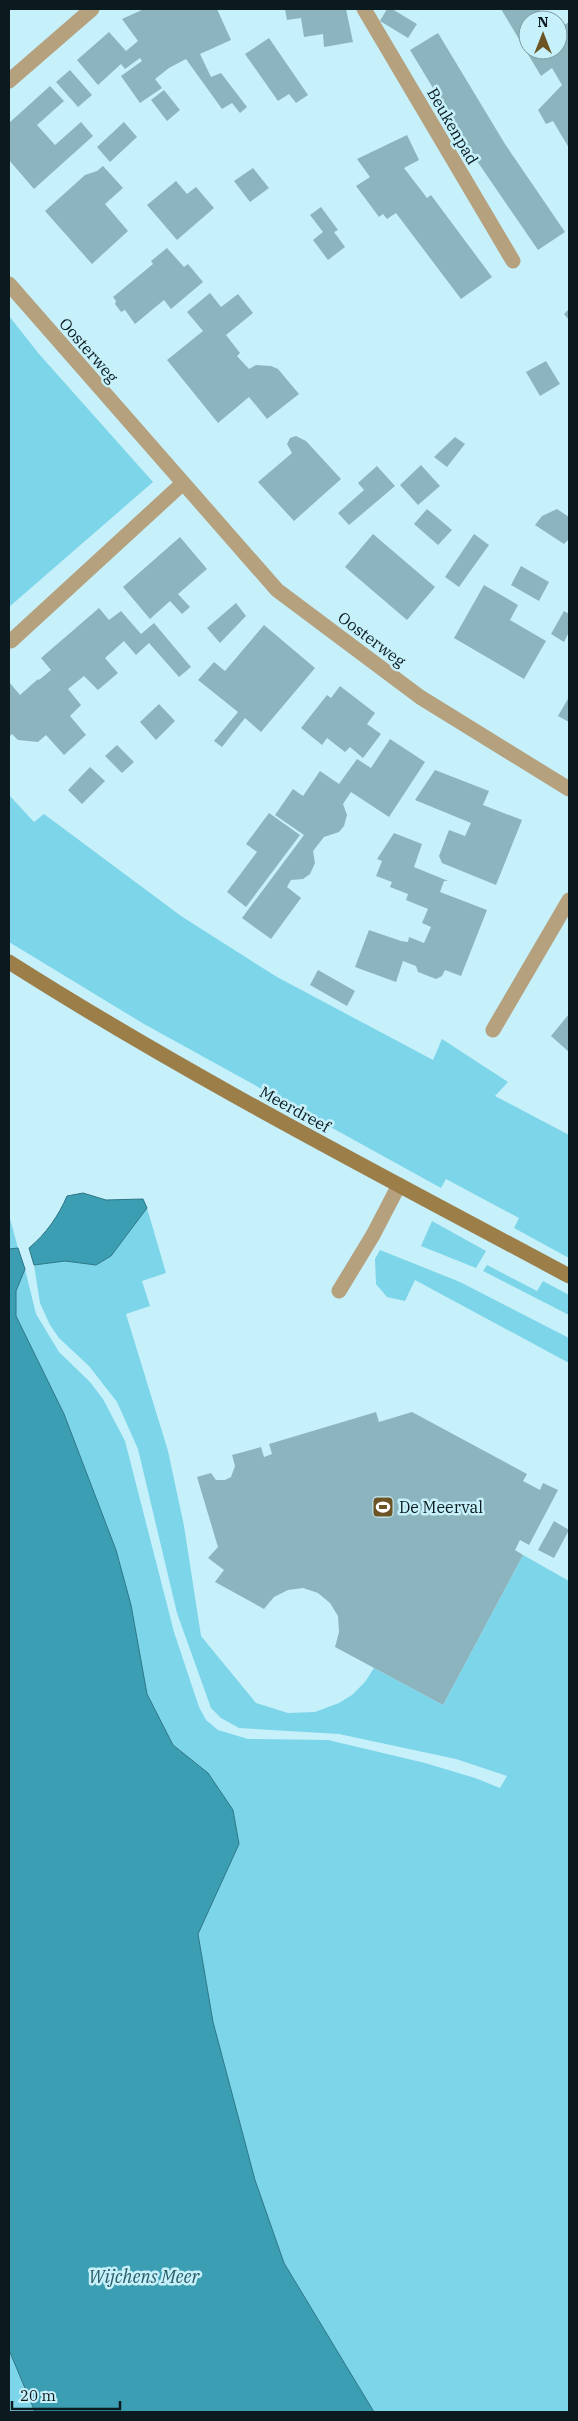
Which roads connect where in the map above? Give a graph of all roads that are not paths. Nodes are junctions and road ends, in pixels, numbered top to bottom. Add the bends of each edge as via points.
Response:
1 (92, 9) edge
2 (364, 9) edge
3 (9, 81) edge
4 (513, 261) dead end
5 (9, 284) edge
6 (182, 484) junction
7 (11, 641) dead end
8 (569, 789) edge
9 (569, 900) edge
10 (9, 962) edge
11 (493, 1030) dead end
12 (399, 1185) junction
13 (569, 1276) edge
14 (340, 1290) dead end

1 - 3 street
2 - 4 street, Beukenpad
5 - 6 street, Oosterweg
6 - 7 street
6 - 8 street, Oosterweg via 277,590 420,697
9 - 11 street
10 - 12 street, Meerdreef via 258,1109
12 - 13 street, Meerdreef
12 - 14 street

